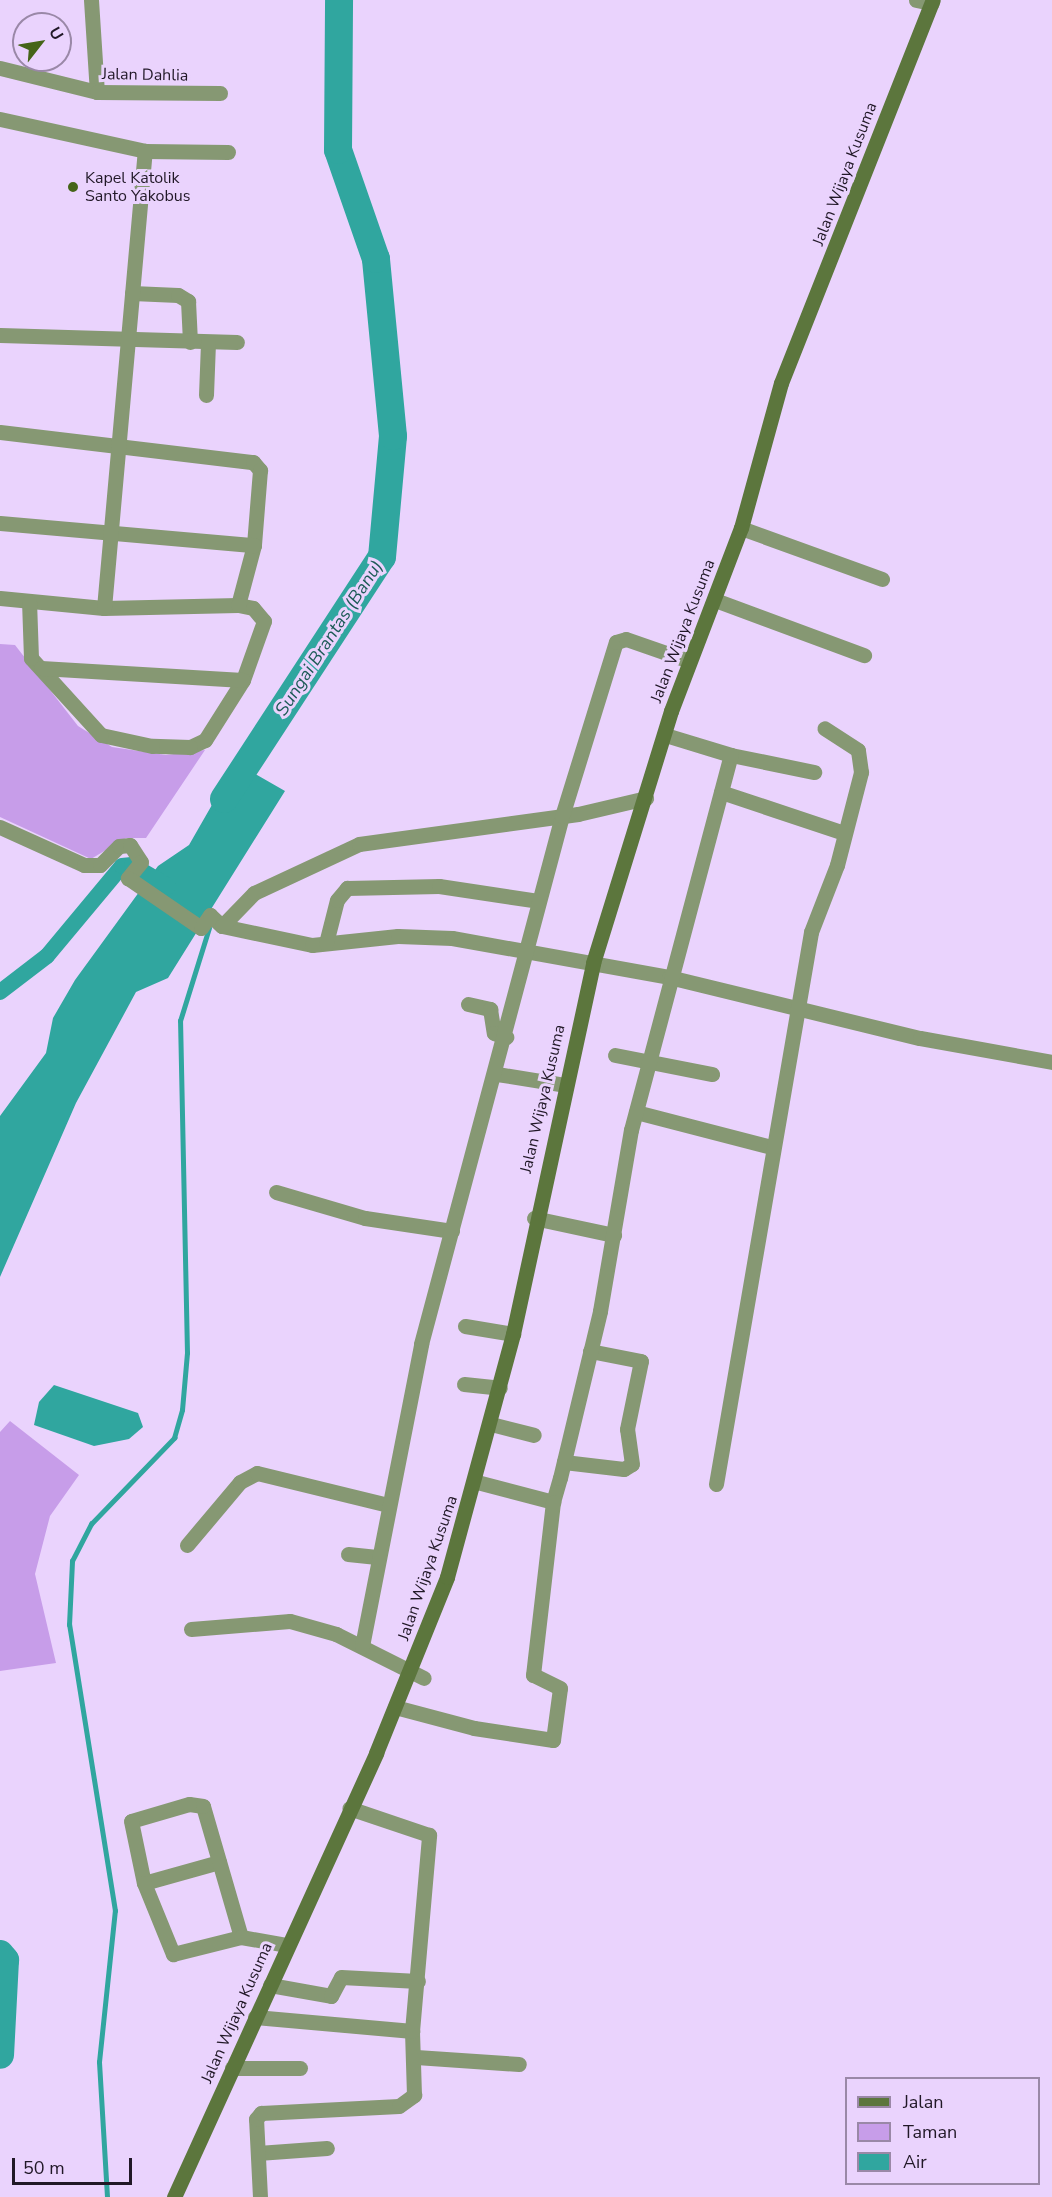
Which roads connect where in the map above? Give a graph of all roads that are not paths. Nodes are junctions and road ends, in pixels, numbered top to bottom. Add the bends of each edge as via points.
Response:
1 (91, 0) edge
2 (916, 0) edge
3 (933, 2) edge
4 (0, 68) edge
5 (97, 92) junction
6 (220, 93) dead end
7 (0, 119) edge
8 (146, 151) junction
9 (228, 152) dead end
10 (132, 293) junction
11 (0, 335) edge
12 (127, 341) junction
13 (190, 342) junction
14 (208, 342) junction
15 (237, 342) dead end
16 (206, 395) dead end
17 (0, 432) edge
18 (116, 444) junction
19 (0, 523) edge
20 (741, 528) junction
21 (108, 533) junction
22 (254, 545) junction
23 (882, 579) dead end
24 (0, 598) edge
25 (715, 600) junction
26 (29, 602) junction
27 (238, 605) junction
28 (104, 608) junction
29 (864, 655) dead end
30 (689, 661) junction
31 (41, 668) junction
32 (243, 680) junction
33 (824, 728) dead end
34 (665, 735) junction
35 (731, 755) junction
36 (814, 772) dead end
37 (722, 792) junction
38 (646, 798) junction
39 (562, 816) junction
40 (0, 827) edge
41 (844, 833) junction
42 (538, 901) junction
43 (222, 926) junction
44 (326, 942) junction
45 (528, 950) junction
46 (593, 963) junction
47 (669, 977) junction
48 (468, 1004) dead end
49 (798, 1007) junction
50 (506, 1037) junction
51 (615, 1055) dead end
52 (1052, 1062) edge
53 (647, 1065) junction
54 (497, 1074) junction
55 (712, 1074) dead end
56 (566, 1085) junction
57 (636, 1112) junction
58 (771, 1147) junction
59 (276, 1192) dead end
60 (534, 1218) junction
61 (452, 1231) junction
62 (614, 1235) junction
63 (465, 1326) dead end
64 (513, 1334) junction
65 (590, 1351) junction
66 (464, 1384) dead end
67 (500, 1388) junction
68 (491, 1424) junction
69 (534, 1435) dead end
70 (564, 1462) junction
71 (477, 1482) junction
72 (717, 1484) dead end
73 (553, 1502) junction
74 (388, 1505) junction
75 (187, 1545) dead end
76 (348, 1554) dead end
77 (377, 1557) junction
78 (191, 1629) dead end
79 (362, 1646) junction
80 (418, 1675) junction
81 (395, 1707) junction
82 (349, 1808) junction
83 (219, 1862) junction
84 (144, 1883) junction
85 (241, 1937) junction
86 (287, 1945) junction
87 (418, 1981) junction
88 (270, 1985) junction
89 (255, 2017) junction
90 (412, 2031) junction
91 (416, 2057) junction
92 (519, 2064) dead end
93 (232, 2068) junction
94 (300, 2068) dead end
95 (327, 2148) dead end
96 (264, 2152) junction
97 (260, 2196) edge
98 (174, 2197) edge

1 - 5 street
2 - 3 street
3 - 20 main road, Jalan Wijaya Kusuma via 781,383
4 - 5 street, Jalan Dahlia
5 - 6 street, Jalan Dahlia
7 - 8 street
8 - 9 street
8 - 10 street
10 - 12 street
10 - 13 street via 178,295 188,301
11 - 12 street
12 - 13 street
12 - 18 street
13 - 14 street
14 - 15 street
14 - 16 street
17 - 18 street
18 - 21 street
18 - 22 street via 253,462 260,470
19 - 21 street
20 - 23 street
20 - 25 main road, Jalan Wijaya Kusuma
21 - 22 street
21 - 28 street
22 - 27 street
24 - 26 street
25 - 29 street
25 - 30 main road, Jalan Wijaya Kusuma
26 - 28 street
26 - 31 street via 27,648
27 - 28 street
27 - 32 street via 253,608 264,621
30 - 34 main road, Jalan Wijaya Kusuma
30 - 39 street via 626,639 616,642
31 - 32 street
31 - 32 street via 101,735 152,746 199,745
33 - 41 street via 854,746 862,761
34 - 35 street
34 - 38 main road, Jalan Wijaya Kusuma
35 - 36 street
35 - 37 street
37 - 41 street
37 - 47 street
38 - 39 street
38 - 46 main road, Jalan Wijaya Kusuma
39 - 42 street
39 - 43 street via 358,844 254,892
40 - 43 street via 84,865 106,862 123,844 139,851 141,862 132,878 205,922
41 - 49 street via 811,932
42 - 44 street via 439,886 347,888 337,900
42 - 45 street
43 - 44 street via 312,945
44 - 45 street via 441,937
45 - 46 street
45 - 50 street
46 - 47 street
46 - 56 main road, Jalan Wijaya Kusuma
47 - 49 street
47 - 53 street
48 - 50 street via 490,1008 494,1033
49 - 52 street
49 - 58 street
50 - 54 street
51 - 53 street
53 - 55 street
53 - 57 street
54 - 56 street
54 - 61 street
56 - 60 main road, Jalan Wijaya Kusuma
57 - 58 street
57 - 62 street
58 - 72 street
59 - 61 street via 365,1218
60 - 62 street
60 - 64 main road, Jalan Wijaya Kusuma
61 - 74 street via 421,1344
62 - 65 street
63 - 64 street
64 - 67 main road, Jalan Wijaya Kusuma
65 - 70 street
65 - 70 street via 641,1361 627,1429 632,1464 624,1468
66 - 67 street
67 - 68 main road, Jalan Wijaya Kusuma
68 - 69 street
68 - 71 main road, Jalan Wijaya Kusuma
70 - 73 street
71 - 73 street
71 - 80 main road, Jalan Wijaya Kusuma
73 - 81 street via 533,1675 560,1688 553,1740 474,1728
74 - 75 street via 257,1473 240,1482
74 - 77 street
76 - 77 street
77 - 79 street
78 - 79 street via 290,1621
79 - 80 street
80 - 81 main road, Jalan Wijaya Kusuma
81 - 82 main road, Jalan Wijaya Kusuma
82 - 86 main road, Jalan Wijaya Kusuma
82 - 87 street via 429,1835
83 - 84 street
83 - 84 street via 199,1804 138,1816 129,1824
83 - 85 street
84 - 85 street via 173,1954
85 - 86 street
86 - 88 main road, Jalan Wijaya Kusuma
87 - 88 street via 341,1977 329,1996
87 - 90 street
88 - 89 main road, Jalan Wijaya Kusuma
89 - 90 street via 329,2028
89 - 93 main road, Jalan Wijaya Kusuma
90 - 91 street
91 - 92 street
91 - 96 street via 414,2095 406,2105 265,2111 256,2119
93 - 94 street
93 - 98 main road, Jalan Wijaya Kusuma
95 - 96 street
96 - 97 street

